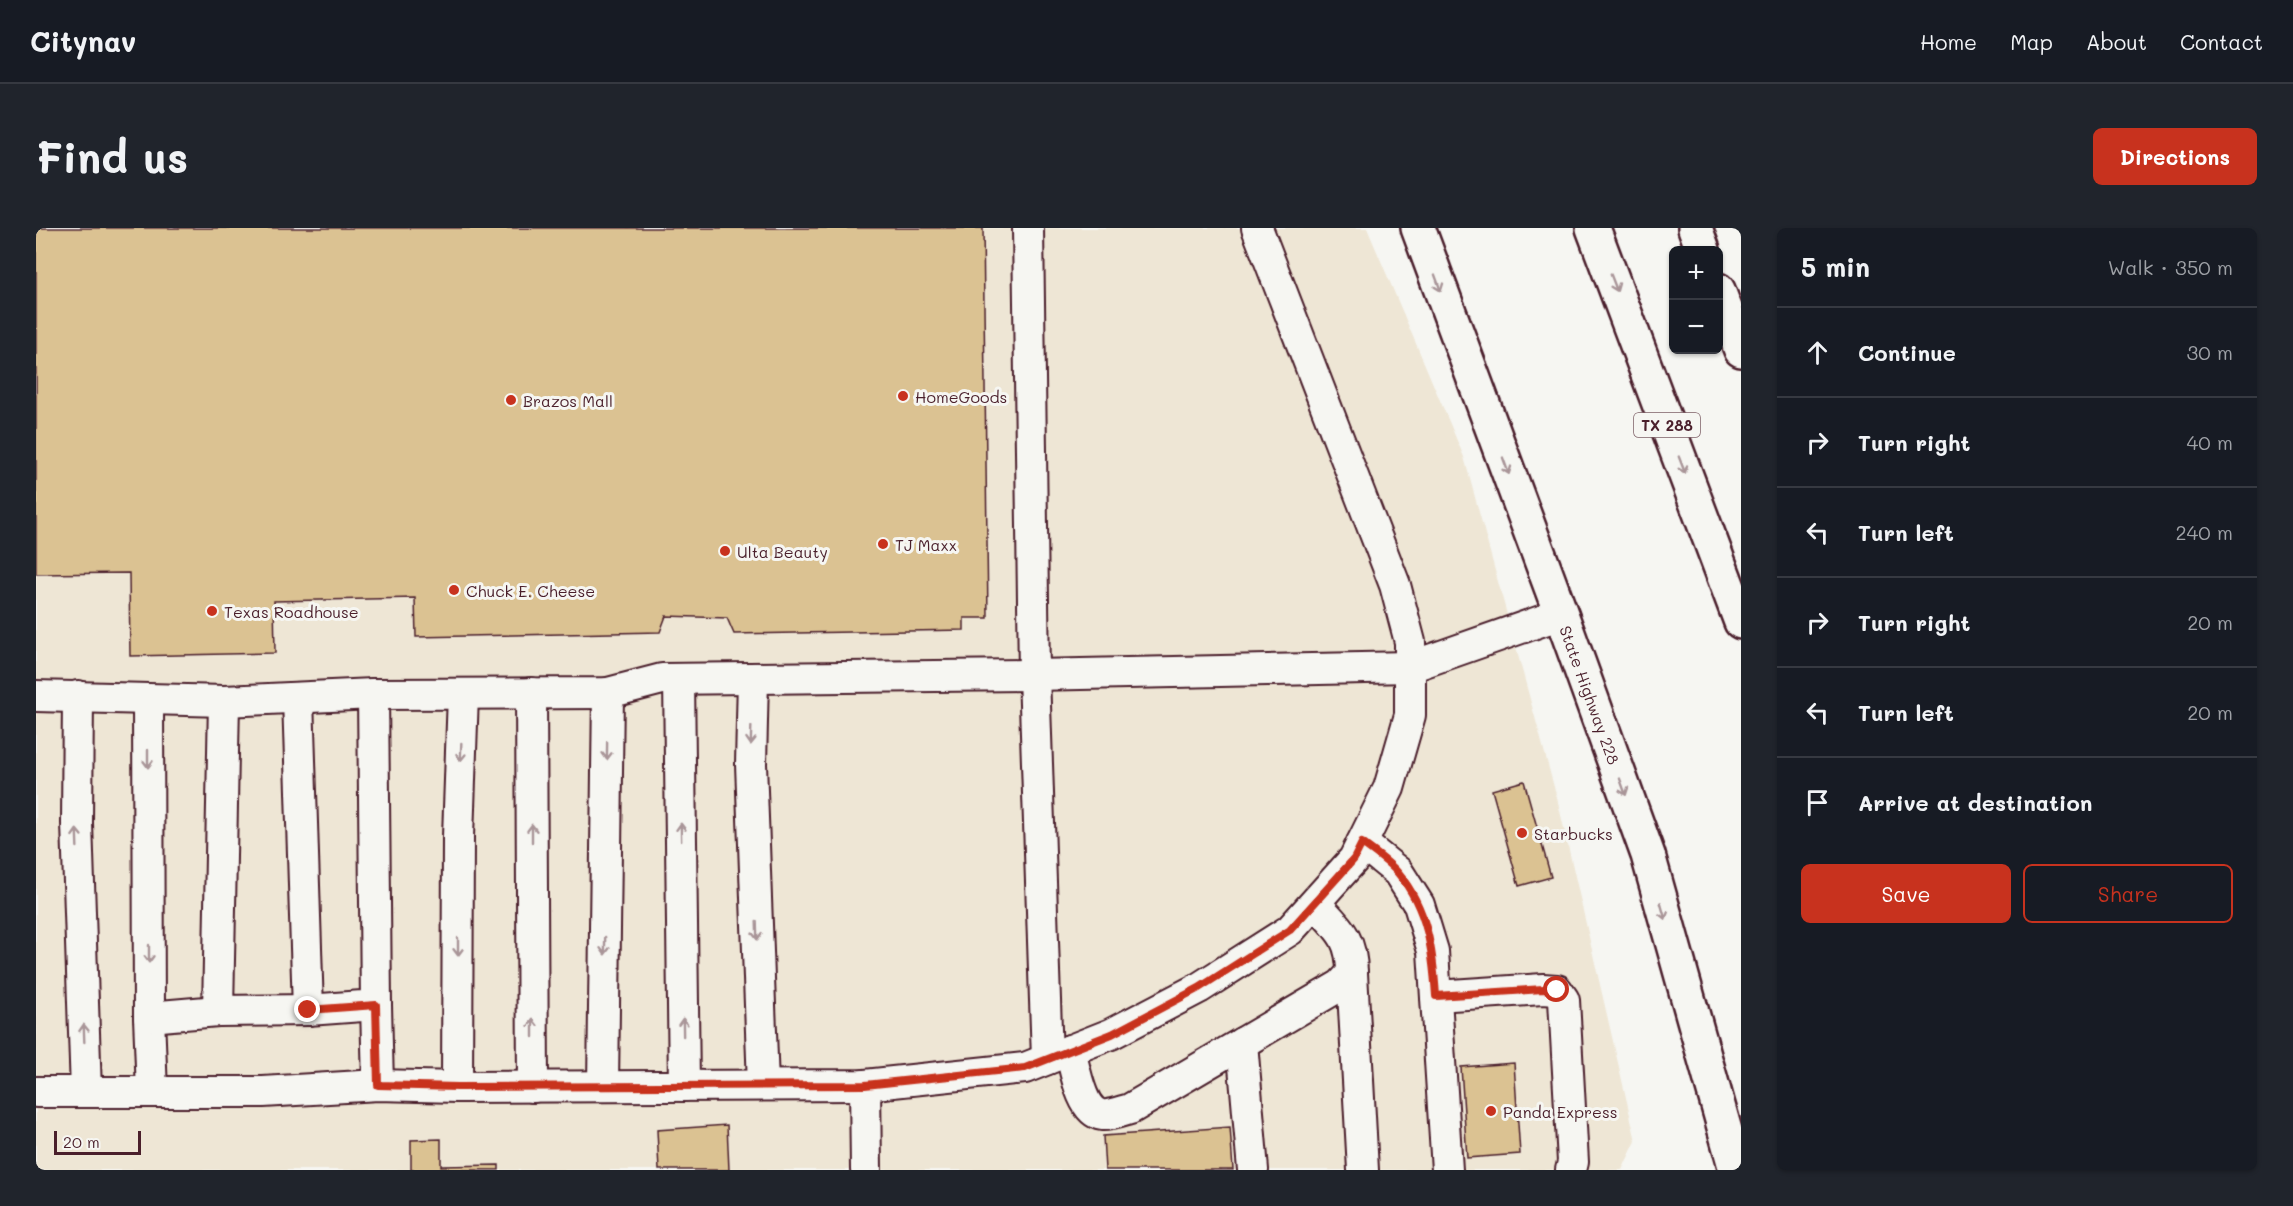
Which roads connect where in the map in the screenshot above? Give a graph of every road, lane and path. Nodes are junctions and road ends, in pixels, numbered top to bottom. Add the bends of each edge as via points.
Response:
1 (1028, 228) edge
2 (1257, 228) edge
3 (1418, 228) edge
4 (1593, 228) edge
5 (1695, 228) edge
6 (1702, 246) edge
7 (1723, 300) edge
8 (1741, 350) edge
9 (1561, 614) junction
10 (1741, 622) edge
11 (1410, 667) junction
12 (1034, 675) junction
13 (753, 678) junction
14 (679, 679) junction
15 (531, 693) junction
16 (608, 693) junction
17 (373, 694) junction
18 (463, 694) junction
19 (36, 696) edge
20 (78, 696) junction
21 (298, 698) junction
22 (148, 701) junction
23 (224, 701) junction
24 (1362, 843) junction
25 (1315, 903) junction
26 (1352, 973) junction
27 (1436, 996) junction
28 (376, 1005) junction
29 (308, 1010) junction
30 (218, 1011) junction
31 (149, 1017) junction
32 (1242, 1043) junction
33 (1058, 1055) junction
34 (378, 1085) junction
35 (763, 1085) junction
36 (865, 1085) junction
37 (603, 1086) junction
38 (684, 1086) junction
39 (458, 1087) junction
40 (533, 1087) junction
41 (36, 1092) edge
42 (86, 1092) junction
43 (152, 1092) junction
44 (1732, 1147) edge
45 (866, 1170) edge
46 (1253, 1170) edge
47 (1363, 1170) edge
48 (1447, 1170) edge
49 (1572, 1170) edge
50 (1711, 1170) edge

1 - 12 lane
2 - 11 lane via 1395,585 1410,642
3 -> 9 main road, State Highway 228
4 -> 10 main road, TX 288
5 - 6 main road
7 - 8 main road
9 - 11 lane
9 -> 44 main road, State Highway 228 via 1648,855
11 - 12 lane
11 - 24 lane via 1410,715 1389,788
12 - 13 lane
12 - 33 lane
13 - 14 lane
13 -> 35 lane via 751,764
14 - 16 lane via 662,679
38 -> 14 lane
15 - 16 lane
15 - 18 lane
40 -> 15 lane
16 -> 37 lane
17 - 18 lane
17 - 21 lane
17 - 28 lane
18 -> 39 lane via 458,837
19 - 20 lane
20 - 22 lane
42 -> 20 lane via 77,823
21 - 23 lane
21 - 29 lane
22 - 23 lane
22 -> 31 lane
23 - 30 lane
24 - 25 lane via 1354,859
24 - 27 lane via 1398,872 1419,904 1433,951
25 - 26 lane via 1344,933 1352,954
25 - 33 lane via 1290,930 1199,988 1112,1034
26 - 32 lane via 1341,985
26 - 47 lane
27 - 48 lane
27 - 49 lane via 1557,990 1564,1000
28 - 29 lane
28 - 34 lane
29 - 30 lane
30 - 31 lane
31 - 43 lane
32 - 33 lane via 1130,1109 1103,1115 1091,1110
32 - 46 lane
33 - 36 lane via 1025,1068
34 - 39 lane
34 - 43 lane via 263,1092
35 - 36 lane
35 - 38 lane
36 - 45 lane
37 - 38 lane
37 - 40 lane
39 - 40 lane
41 - 42 lane
42 - 43 lane
44 - 50 main road

